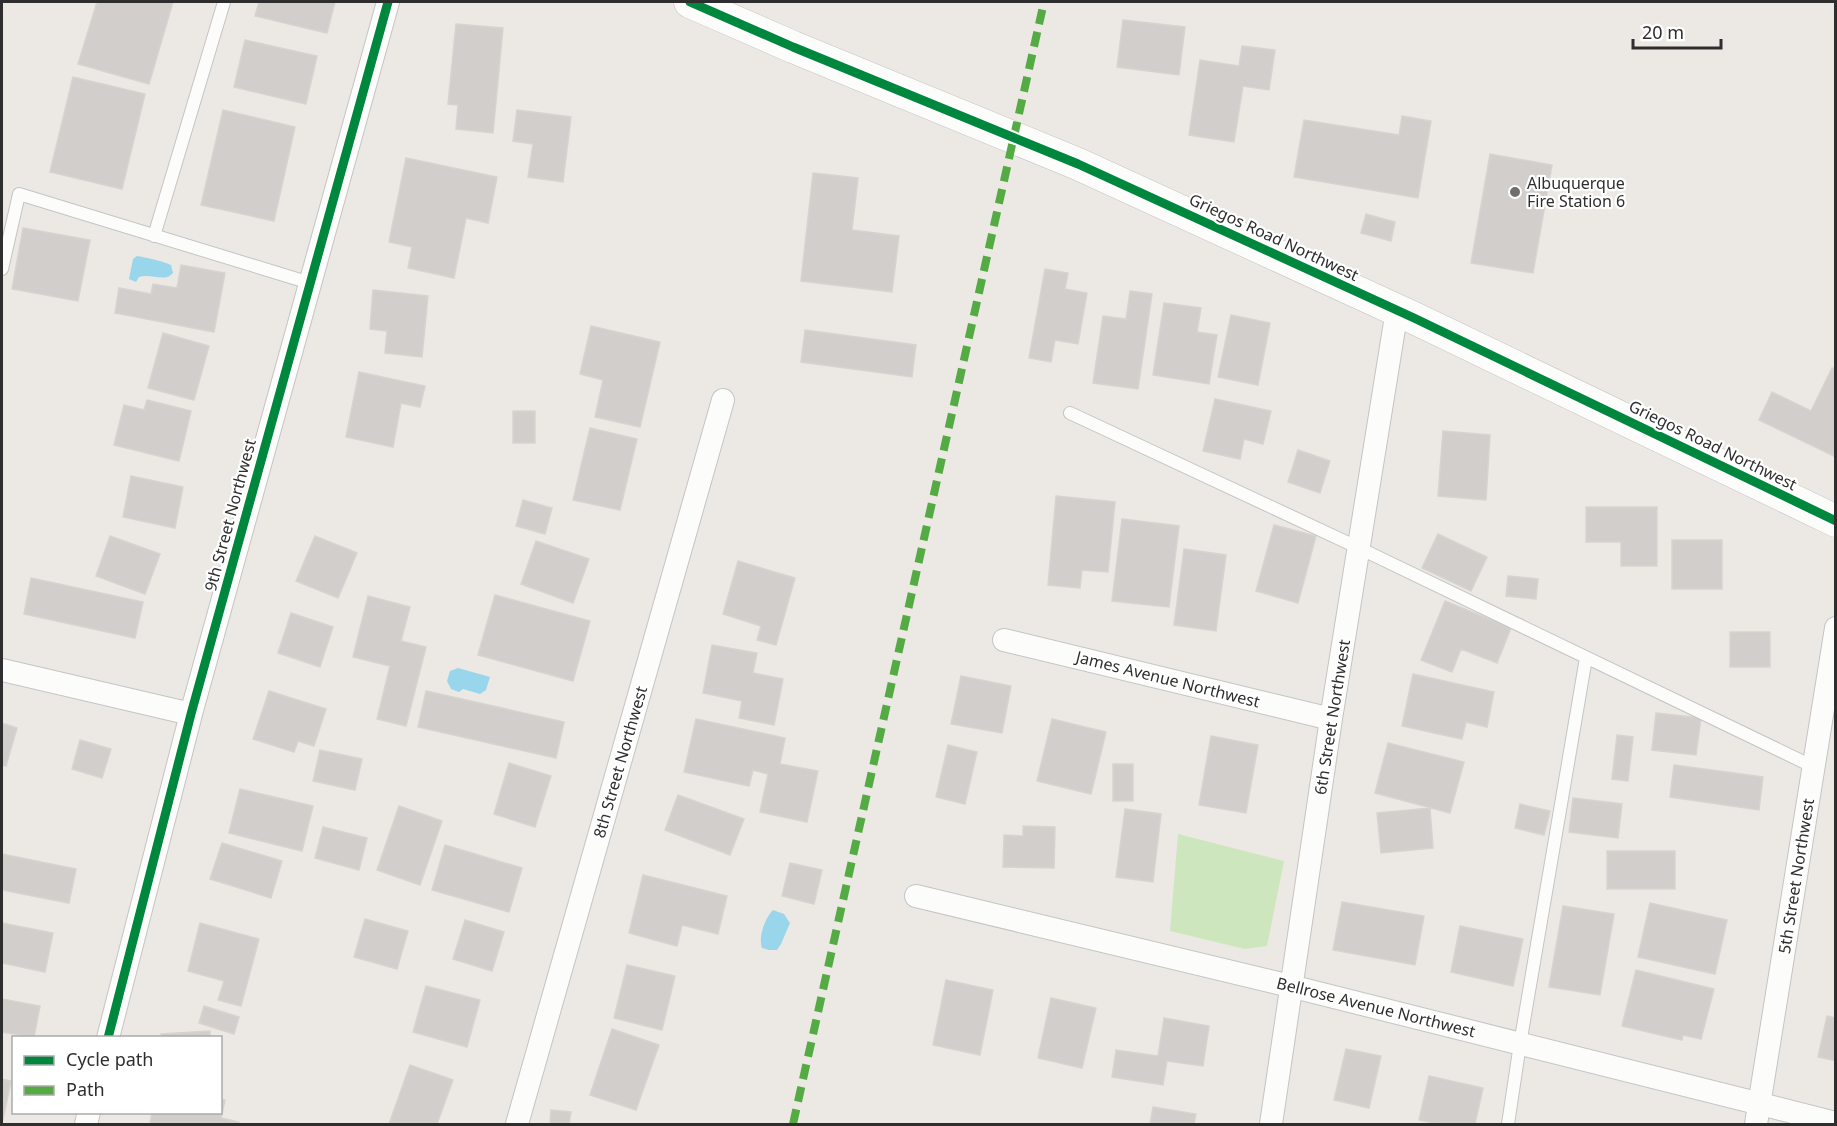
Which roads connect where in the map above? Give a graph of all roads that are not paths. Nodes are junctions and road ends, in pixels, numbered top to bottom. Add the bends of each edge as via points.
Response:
1 (224, 2) edge
2 (388, 2) edge
3 (690, 2) edge
4 (154, 236) junction
5 (2, 269) edge
6 (310, 283) junction
7 (1397, 310) junction
8 (723, 400) dead end
9 (1070, 413) dead end
10 (1836, 521) edge
11 (1359, 549) junction
12 (1836, 628) edge
13 (1004, 640) dead end
14 (1586, 658) junction
15 (2, 670) edge
16 (191, 714) junction
17 (1331, 719) junction
18 (1814, 766) junction
19 (916, 896) dead end
20 (1290, 986) junction
21 (109, 1036) edge
22 (1520, 1044) junction
23 (1757, 1114) edge
24 (1836, 1123) edge
25 (517, 1125) edge
26 (1271, 1125) edge
27 (1508, 1125) edge

1 - 4 lane
2 - 6 street, 9th Street Northwest
3 - 7 main road, Griegos Road Northwest via 1078,164
4 - 5 lane via 19,194
4 - 6 lane
6 - 16 street, 9th Street Northwest
7 - 10 main road, Griegos Road Northwest
7 - 11 street, 6th Street Northwest
8 - 25 street, 8th Street Northwest
9 - 11 lane
11 - 14 lane
11 - 17 street, 6th Street Northwest
12 - 18 street, 5th Street Northwest
13 - 17 street, James Avenue Northwest
14 - 18 lane
14 - 22 lane
15 - 16 street
16 - 21 street, 9th Street Northwest
17 - 20 street, 6th Street Northwest
18 - 23 street, 5th Street Northwest
19 - 20 street, Bellrose Avenue Northwest
20 - 22 street, Bellrose Avenue Northwest
20 - 26 street, 6th Street Northwest
22 - 23 street, Bellrose Avenue Northwest
22 - 27 lane
23 - 24 street, Bellrose Avenue Northwest

